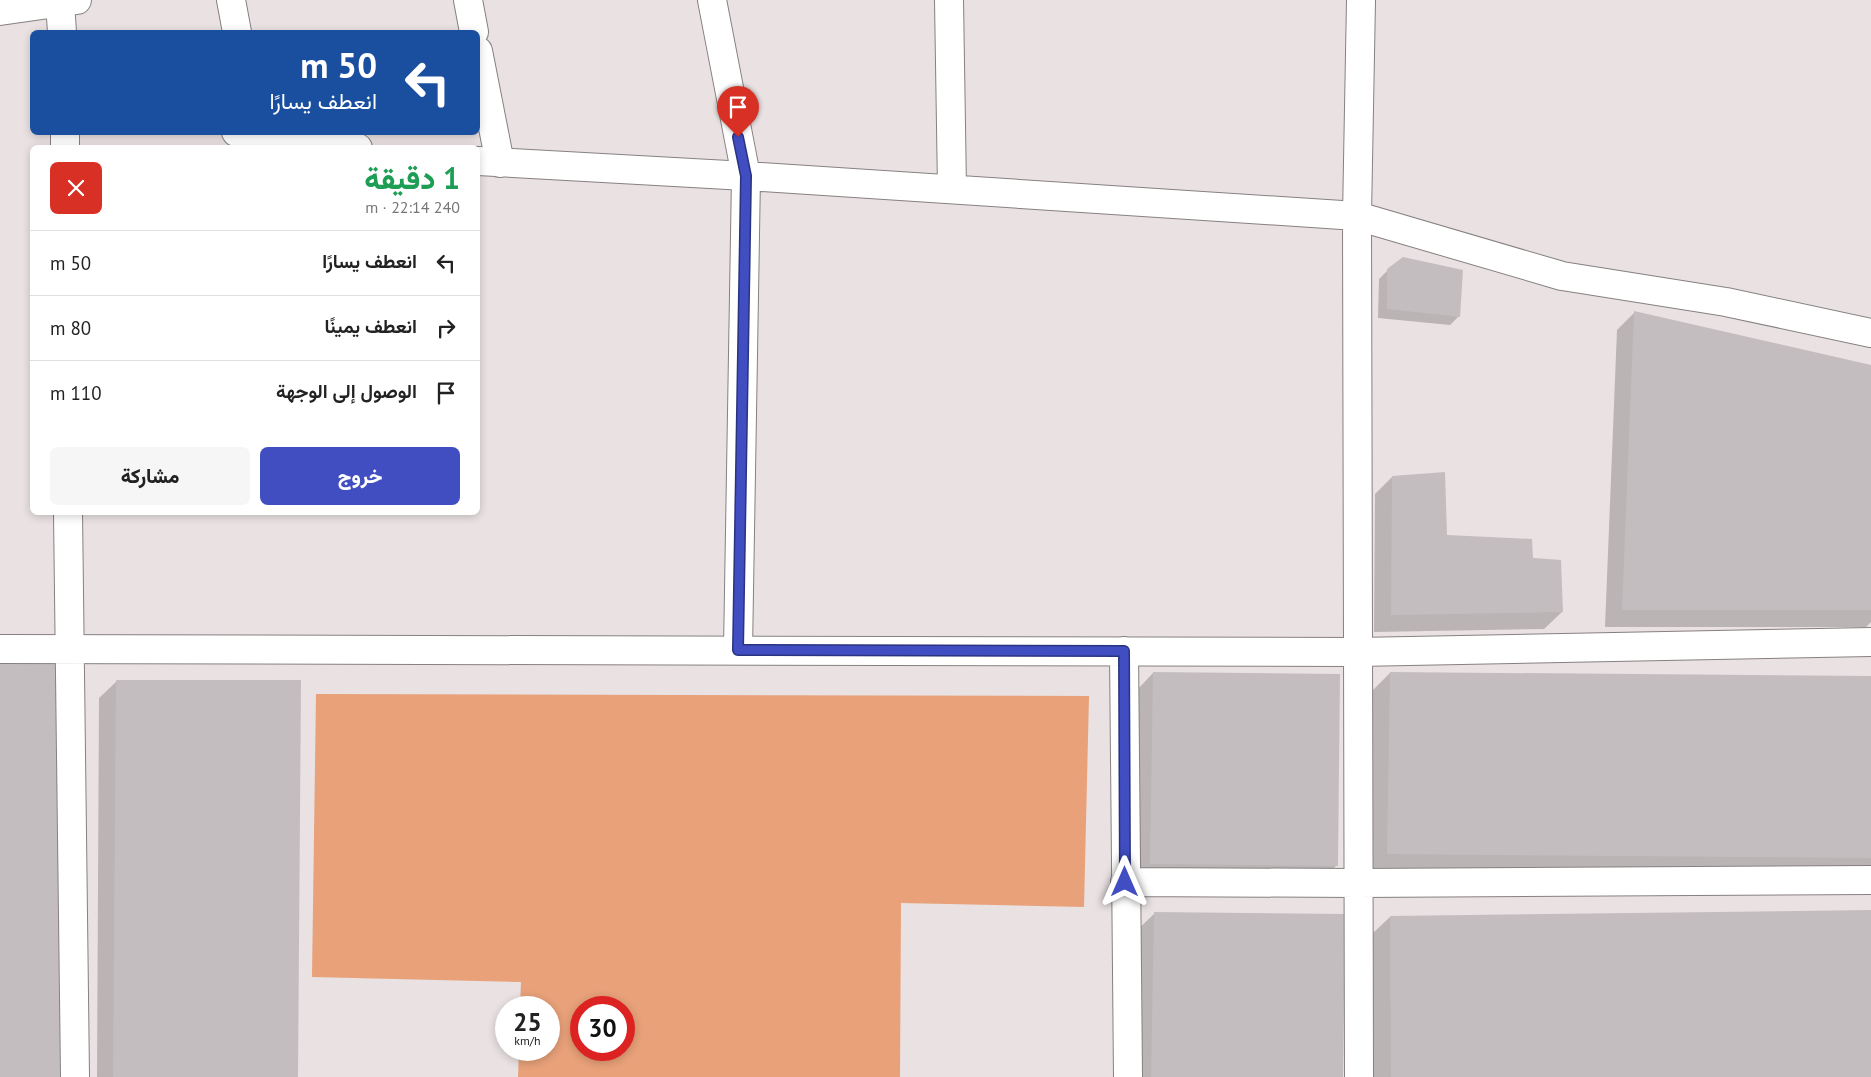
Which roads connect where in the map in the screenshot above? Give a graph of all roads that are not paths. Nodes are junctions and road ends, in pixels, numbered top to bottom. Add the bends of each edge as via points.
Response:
1 (231, 0) edge
2 (468, 0) edge
3 (712, 0) edge
4 (949, 0) edge
5 (1361, 0) edge
6 (69, 1) edge
7 (0, 12) edge
8 (62, 30) edge
9 (237, 30) edge
10 (474, 30) edge
11 (480, 73) edge
12 (263, 135) edge
13 (336, 145) edge
14 (488, 162) edge
15 (746, 176) junction
16 (952, 189) junction
17 (1357, 216) junction
18 (1871, 333) edge
19 (68, 515) edge
20 (1871, 642) edge
21 (0, 649) edge
22 (70, 649) junction
23 (738, 650) junction
24 (1124, 651) junction
25 (1357, 652) junction
26 (1871, 880) edge
27 (1125, 882) junction
28 (1358, 883) junction
29 (75, 1077) edge
30 (1128, 1077) edge
31 (1359, 1077) edge

1 - 9 street
2 - 10 street
3 - 15 street
4 - 16 street
5 - 17 street
6 - 7 street
6 - 8 street
11 - 14 street
12 - 13 street
14 - 15 street
15 - 16 street
15 - 23 street
16 - 17 street
17 - 18 street via 1562,276 1726,302
17 - 25 street
19 - 22 street
20 - 25 street
21 - 22 street
22 - 23 street
22 - 29 street
23 - 24 street
24 - 25 street
24 - 27 street
25 - 28 street
26 - 28 street
27 - 28 street
27 - 30 street
28 - 31 street

